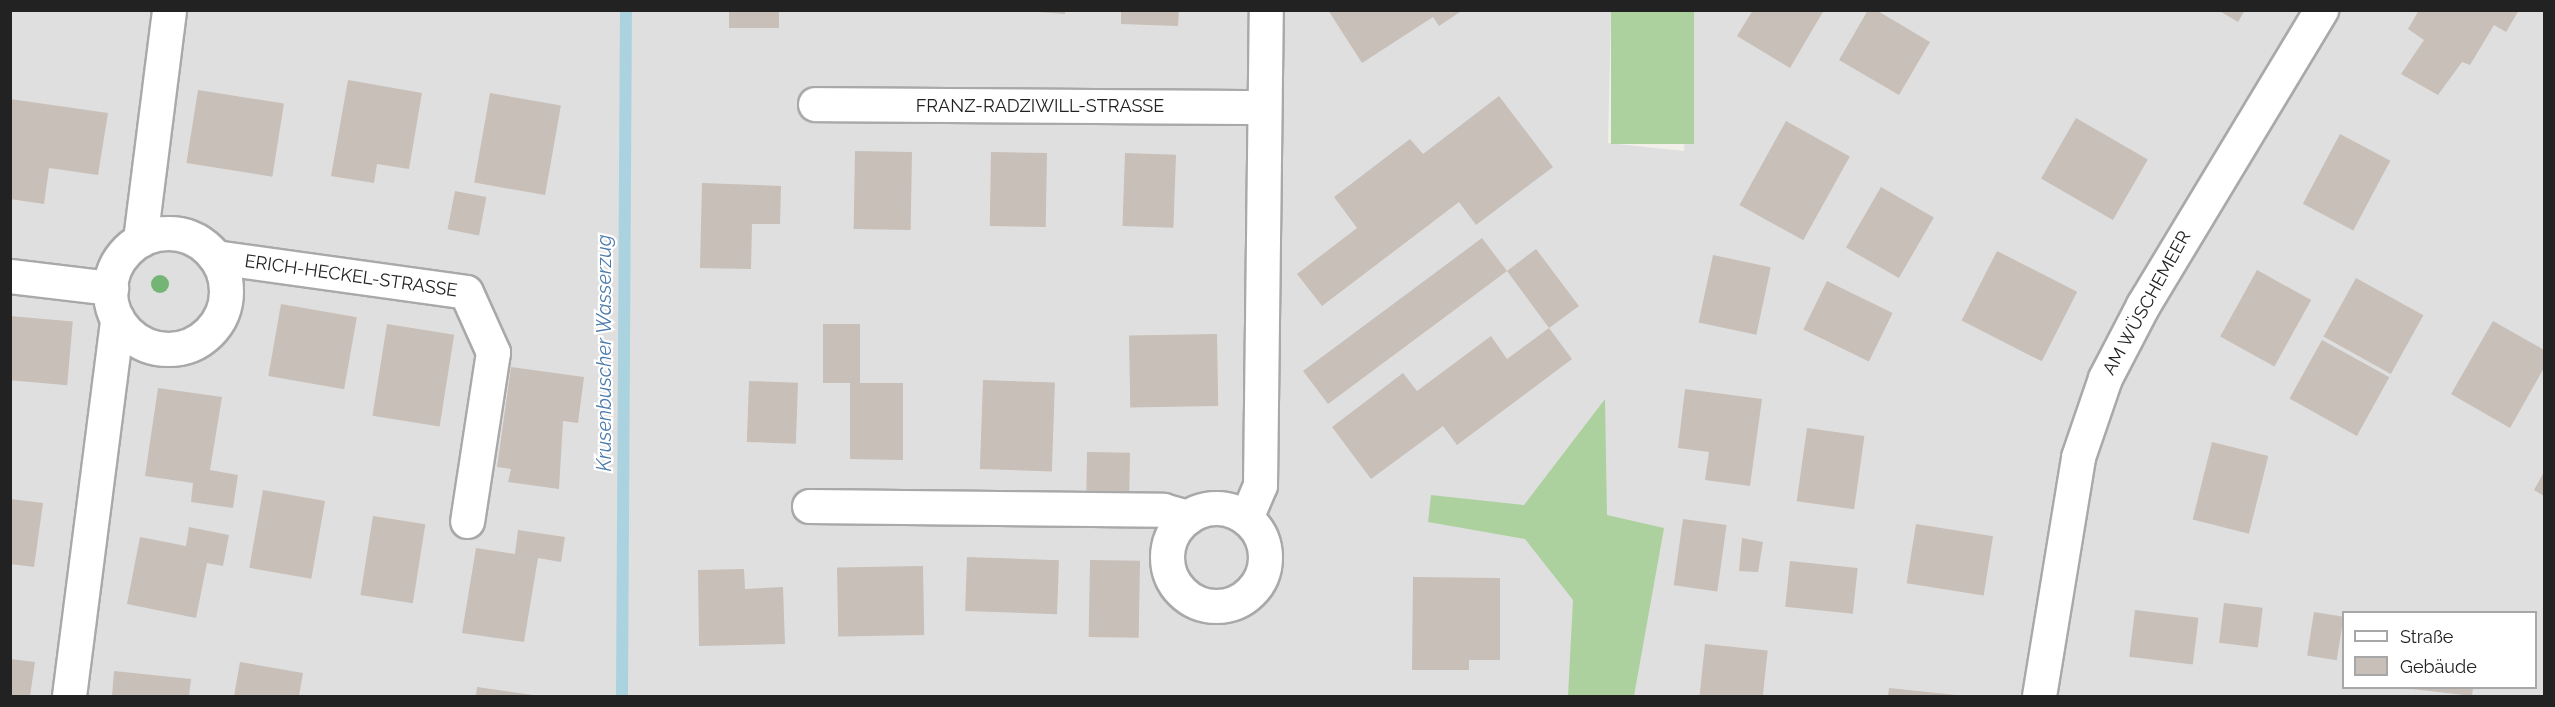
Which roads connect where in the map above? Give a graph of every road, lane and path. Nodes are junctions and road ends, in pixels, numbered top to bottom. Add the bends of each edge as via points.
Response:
1 (169, 10) edge
2 (1266, 10) edge
3 (2321, 10) edge
4 (816, 104) dead end
5 (1264, 107) junction
6 (140, 240) junction
7 (215, 257) junction
8 (10, 276) edge
9 (114, 303) junction
10 (809, 506) dead end
11 (1188, 517) junction
12 (1246, 518) junction
13 (467, 521) dead end
14 (69, 696) edge
15 (2039, 696) edge

1 - 6 street
2 - 5 street
3 - 15 street, AM WÜSCHEMEER via 2143,305 2105,378 2078,457
4 - 5 street, FRANZ-RADZIWILL-STRASSE
5 - 12 street via 1260,485
6 - 7 street, ERICH-HECKEL-STRASSE via 172,233 188,237
6 - 9 street via 117,264
7 - 9 street, ERICH-HECKEL-STRASSE via 224,274 226,294 222,313 212,330 196,342 178,349 158,349 140,342
7 - 13 street, ERICH-HECKEL-STRASSE via 466,292 493,352
8 - 9 street
9 - 14 street
10 - 11 street via 1163,510
11 - 12 street via 1218,508
11 - 12 street via 1169,541 1169,572 1187,597 1220,606 1250,593 1265,563 1264,546

